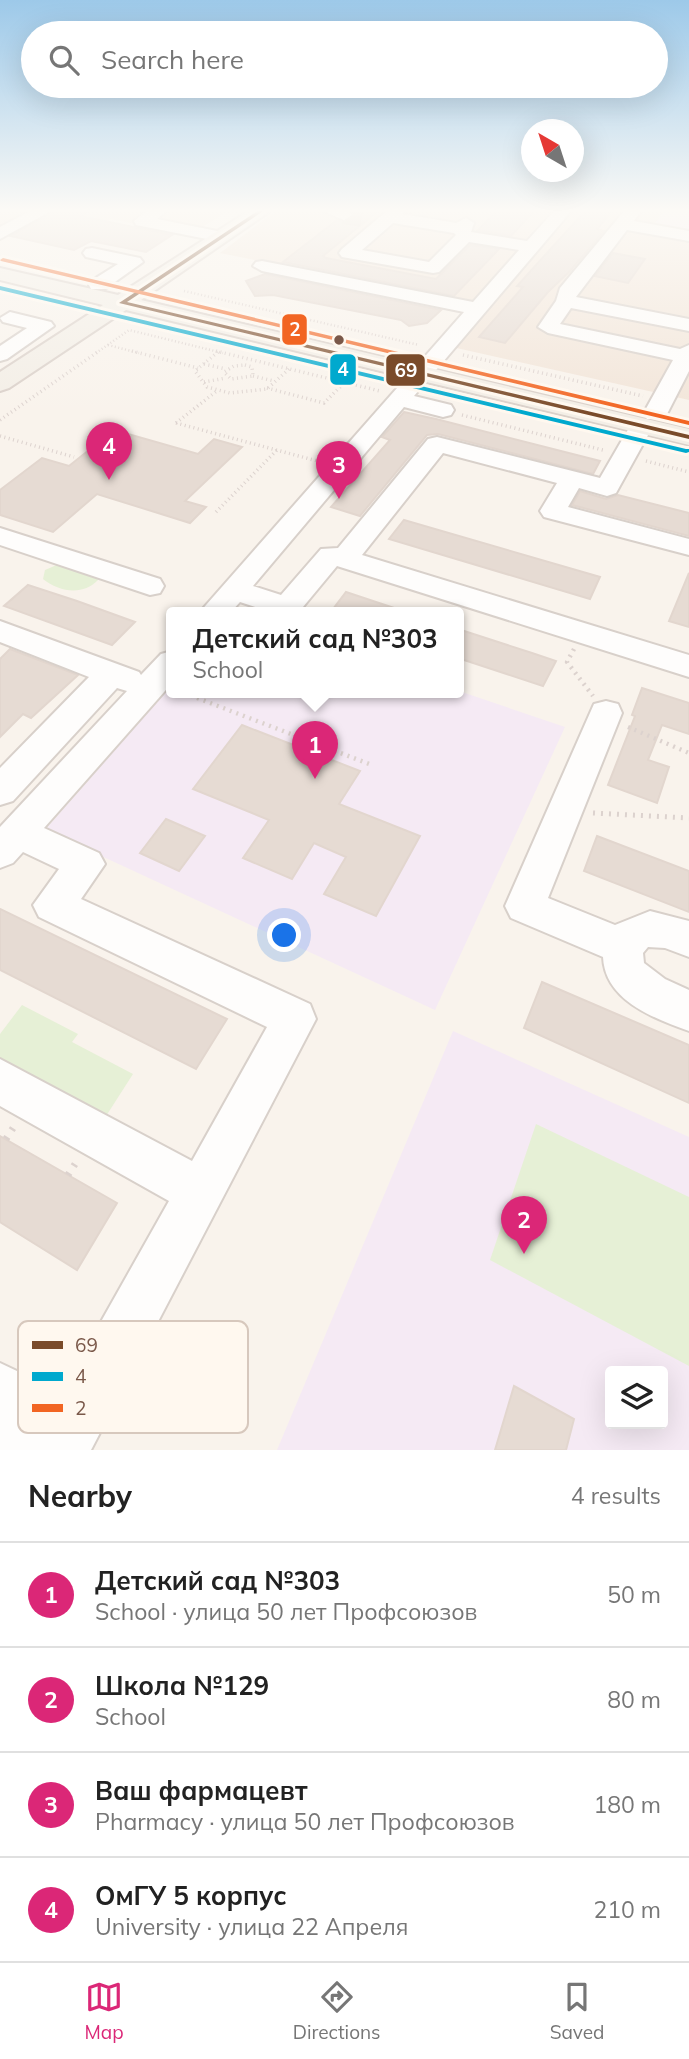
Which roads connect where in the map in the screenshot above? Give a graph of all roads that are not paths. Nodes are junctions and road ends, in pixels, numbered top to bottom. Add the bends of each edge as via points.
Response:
1 (22, 278) edge
2 (59, 278) edge
3 (133, 278) edge
4 (160, 278) edge
5 (321, 278) edge
6 (503, 278) edge
7 (579, 278) edge
8 (132, 296) junction
9 (566, 301) junction
10 (476, 308) junction
11 (10, 318) dead end
12 (689, 325) edge
13 (0, 355) edge
14 (688, 355) edge
15 (424, 361) junction
16 (1, 381) edge
17 (401, 398) junction
18 (689, 398) edge
19 (656, 408) junction
20 (443, 410) road end
21 (689, 422) edge
22 (689, 437) edge
23 (572, 479) junction
24 (0, 536) edge
25 (689, 547) edge
26 (344, 559) junction
27 (150, 586) dead end
28 (234, 590) junction
29 (219, 607) edge
30 (0, 631) edge
31 (689, 666) edge
32 (166, 669) edge
33 (111, 674) junction
34 (149, 688) junction
35 (606, 713) road end
36 (0, 791) edge
37 (8, 843) edge
38 (689, 939) edge
39 (624, 947) junction
40 (689, 1011) edge
41 (0, 1081) edge
42 (200, 1192) junction
43 (130, 1321) edge

1 - 8 main road
2 - 8 main road
3 - 8 street
4 - 8 main road
5 - 10 street
6 - 10 street
7 - 9 street
8 - 15 main road
8 - 16 main road
9 - 12 street
9 - 14 street via 548,327
10 - 15 street
11 - 13 street via 44,327
14 - 19 street
15 - 17 street
15 - 19 main road
17 - 20 street
17 - 28 street
18 - 19 street
19 - 21 main road
19 - 22 main road
19 - 23 street via 607,488
23 - 25 street via 553,511
23 - 26 street via 437,444
24 - 27 street
26 - 28 street via 331,555 287,607
26 - 31 street
28 - 29 street
30 - 33 lane
32 - 34 street
33 - 34 lane
33 - 36 street
34 - 37 street
35 - 39 street via 525,906
37 - 42 street via 86,864 53,905 295,1019
38 - 39 street via 647,928 636,932
39 - 40 street via 625,968 640,988
41 - 42 street
42 - 43 street

